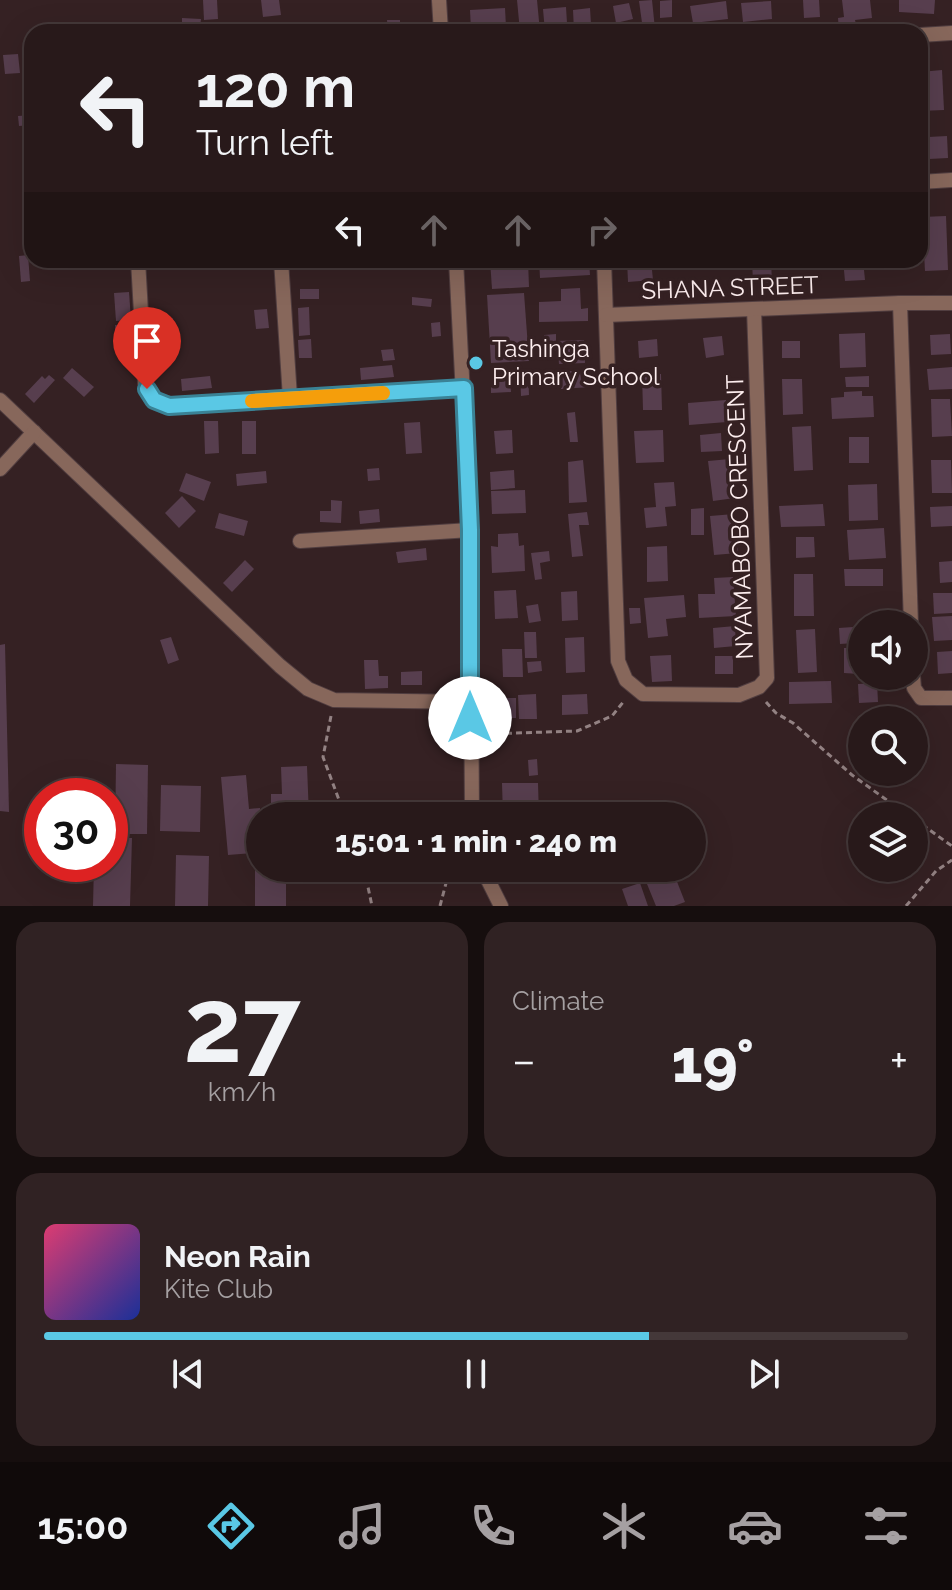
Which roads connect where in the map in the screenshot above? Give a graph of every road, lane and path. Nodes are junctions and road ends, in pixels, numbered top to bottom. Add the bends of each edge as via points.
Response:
1 (439, 0) edge
2 (440, 24) edge
3 (952, 33) edge
4 (928, 34) edge
5 (952, 180) edge
6 (928, 182) edge
7 (138, 268) edge
8 (282, 268) edge
9 (456, 268) edge
10 (604, 268) edge
11 (900, 303) junction
12 (952, 303) edge
13 (754, 309) junction
14 (606, 315) junction
15 (464, 388) junction
16 (290, 398) junction
17 (0, 400) edge
18 (34, 432) junction
19 (0, 469) edge
20 (470, 530) junction
21 (300, 541) dead end
22 (911, 610) edge
23 (634, 688) junction
24 (756, 688) junction
25 (915, 690) edge
26 (952, 698) edge
27 (334, 700) junction
28 (470, 702) junction
29 (470, 734) junction
30 (340, 802) edge
31 (472, 802) edge
32 (890, 802) edge
33 (928, 829) edge
34 (952, 846) edge
35 (952, 860) edge
36 (367, 882) edge
37 (446, 882) edge
38 (489, 882) edge
39 (372, 906) edge
40 (440, 906) edge
41 (501, 906) edge
42 (906, 906) edge

1 - 2 street
3 - 4 street
5 - 6 street
7 - 16 street via 145,383 154,400 169,406
8 - 16 street
9 - 15 street
10 - 14 street
11 - 12 street, SHANA STREET
11 - 13 street, SHANA STREET
11 - 22 street
13 - 14 street, SHANA STREET
13 - 24 street, NYAMABOBO CRESCENT via 767,673
14 - 23 street via 618,661
15 - 16 street
15 - 20 street
17 - 18 street
18 - 19 street
18 - 27 street via 300,684
20 - 21 street
20 - 28 street
23 - 24 street, NYAMABOBO CRESCENT via 643,694 728,695
23 - 29 path via 612,716 577,731
24 - 32 path via 776,713
25 - 26 street via 921,698
27 - 28 street
27 - 30 path via 323,757
28 - 29 street
29 - 31 street
33 - 34 path
35 - 42 path
36 - 39 path
37 - 40 path
38 - 41 street

